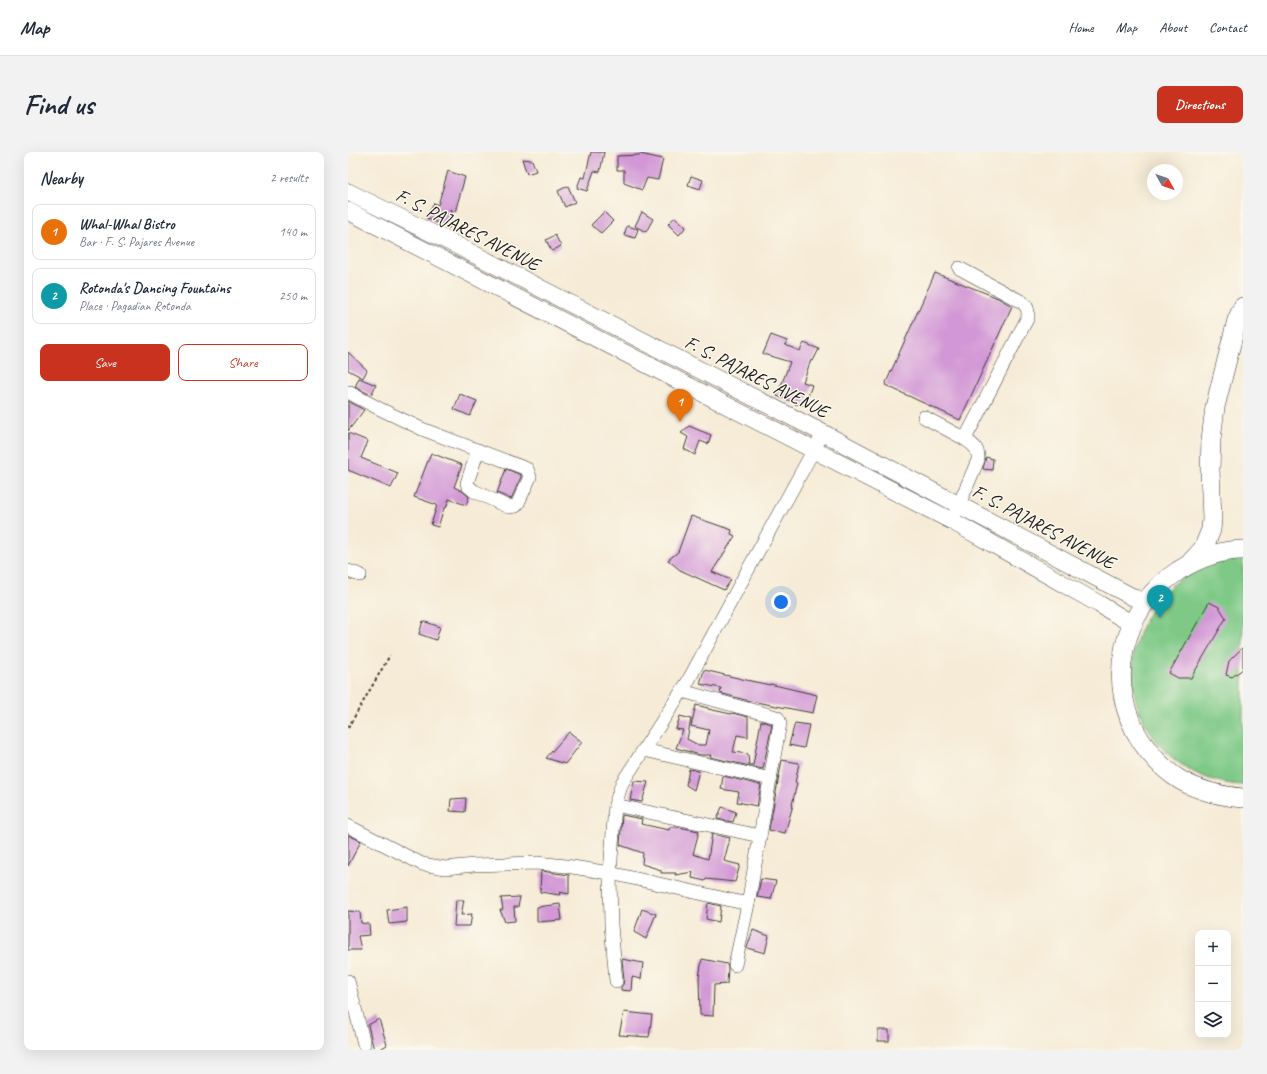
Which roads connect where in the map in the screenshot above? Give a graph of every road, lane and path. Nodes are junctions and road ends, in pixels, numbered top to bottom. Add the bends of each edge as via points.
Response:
1 (348, 192) edge
2 (348, 211) edge
3 (959, 268) dead end
4 (1243, 307) edge
5 (726, 383) junction
6 (348, 392) edge
7 (718, 400) junction
8 (924, 417) dead end
9 (823, 433) junction
10 (965, 439) junction
11 (478, 450) junction
12 (814, 450) junction
13 (959, 505) junction
14 (1212, 519) junction
15 (952, 521) junction
16 (1241, 550) edge
17 (1190, 563) junction
18 (1144, 603) junction
19 (1132, 624) junction
20 (390, 656) dead end
21 (682, 691) junction
22 (348, 728) edge
23 (644, 750) junction
24 (771, 779) junction
25 (1243, 798) edge
26 (615, 805) junction
27 (348, 826) edge
28 (760, 836) junction
29 (610, 874) junction
30 (748, 904) junction
31 (736, 965) dead end
32 (616, 981) dead end
33 (348, 985) edge
34 (364, 1044) dead end

1 - 5 main road, F. S. PAJARES AVENUE
2 - 7 main road, F. S. PAJARES AVENUE
3 - 10 street via 1027,305 1028,310 1028,317
4 - 14 highway via 1237,320 1215,407 1210,470
5 - 7 main road
5 - 9 main road, F. S. PAJARES AVENUE
6 - 11 street via 422,429
7 - 12 main road, F. S. PAJARES AVENUE
8 - 10 street
9 - 12 street
9 - 13 main road, F. S. PAJARES AVENUE
10 - 13 street via 976,446 979,454
11 - 11 street via 468,486 508,507 516,506 530,477 527,469
12 - 15 main road, F. S. PAJARES AVENUE
12 - 21 street
13 - 15 street
13 - 18 main road, F. S. PAJARES AVENUE
14 - 16 highway via 1222,538
14 - 17 highway via 1206,545
15 - 19 main road, F. S. PAJARES AVENUE
16 - 17 highway via 1206,556
17 - 18 highway via 1165,580
18 - 19 highway
19 - 25 highway via 1121,667 1122,690 1127,712 1148,751 1163,767 1201,790
20 - 22 path
21 - 23 street
21 - 24 street via 778,718 780,728
23 - 24 street
23 - 26 street via 622,783
24 - 28 street
26 - 28 street
26 - 29 street
27 - 29 street via 422,864 445,868 537,863
28 - 30 street
29 - 30 street
29 - 32 street
30 - 31 street
33 - 34 street

